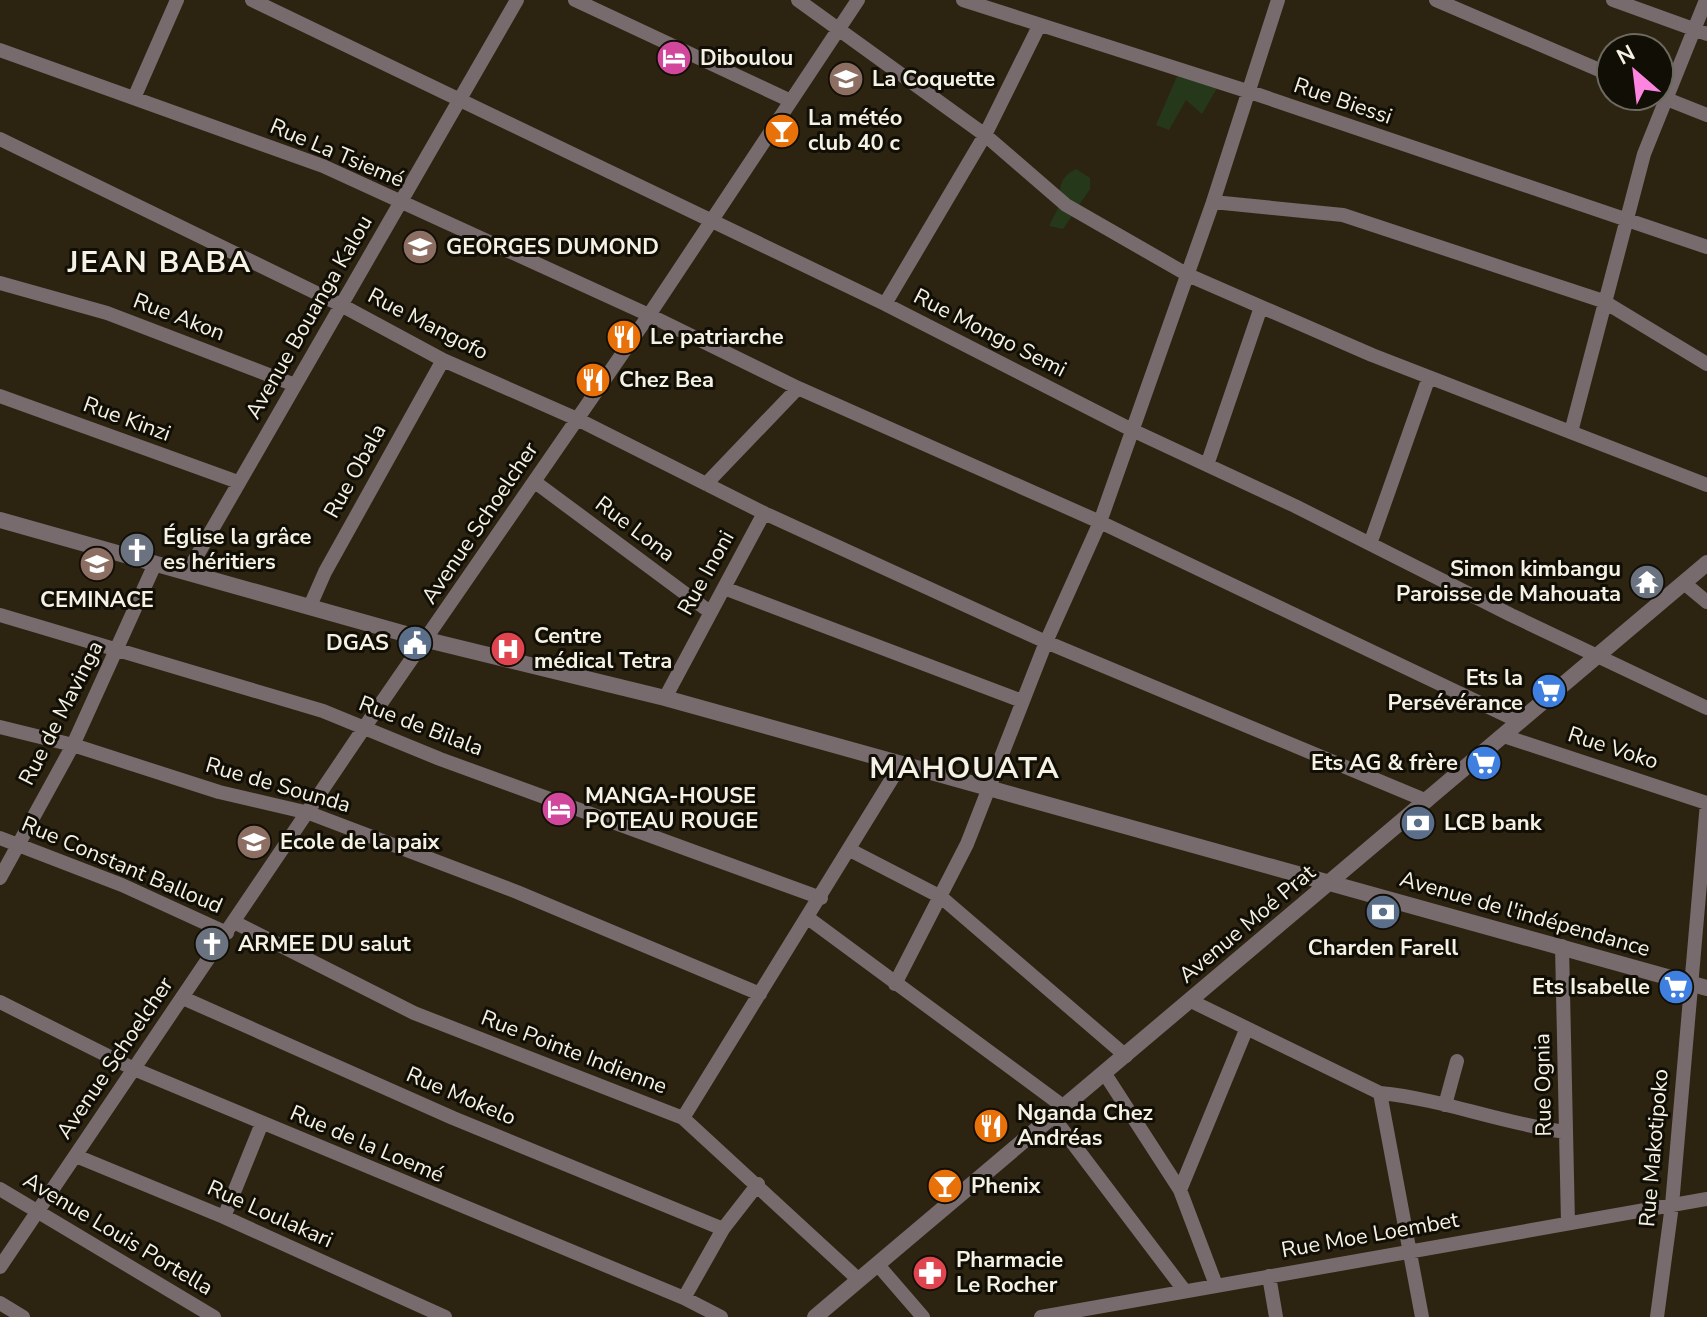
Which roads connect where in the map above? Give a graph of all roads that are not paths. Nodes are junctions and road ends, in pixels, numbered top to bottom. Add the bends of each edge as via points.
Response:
1 (177, 0) edge
2 (252, 0) edge
3 (517, 0) edge
4 (575, 0) edge
5 (798, 0) edge
6 (858, 0) edge
7 (963, 0) edge
8 (1278, 0) edge
9 (1436, 0) edge
10 (1613, 0) edge
11 (1706, 0) edge
12 (1039, 26) junction
13 (839, 29) junction
14 (1700, 32) edge
15 (0, 50) edge
16 (1595, 68) edge
17 (1675, 75) edge
18 (1250, 92) junction
19 (134, 98) junction
20 (459, 100) junction
21 (791, 101) junction
22 (1675, 102) edge
23 (1657, 112) edge
24 (1707, 115) edge
25 (985, 135) junction
26 (0, 139) edge
27 (1213, 202) junction
28 (400, 203) junction
29 (1625, 220) junction
30 (709, 221) junction
31 (1707, 247) edge
32 (1188, 275) junction
33 (0, 283) edge
34 (1603, 301) junction
35 (885, 304) junction
36 (341, 305) junction
37 (1261, 307) junction
38 (649, 315) junction
39 (443, 360) junction
40 (1707, 364) edge
41 (1429, 377) junction
42 (295, 385) junction
43 (798, 388) junction
44 (0, 396) edge
45 (577, 419) junction
46 (1132, 430) junction
47 (1571, 432) junction
48 (1207, 465) junction
49 (238, 482) junction
50 (535, 482) junction
51 (706, 484) junction
52 (1707, 485) edge
53 (764, 513) junction
54 (0, 520) edge
55 (1100, 522) junction
56 (1370, 544) junction
57 (1707, 563) edge
58 (155, 564) junction
59 (187, 573) junction
60 (1684, 583) junction
61 (724, 588) junction
62 (1707, 602) edge
63 (310, 606) junction
64 (710, 612) junction
65 (0, 615) edge
66 (427, 640) junction
67 (1046, 642) junction
68 (118, 649) junction
69 (1599, 655) junction
70 (665, 698) junction
71 (1022, 701) junction
72 (1707, 708) edge
73 (1520, 722) junction
74 (0, 727) edge
75 (364, 728) junction
76 (1504, 736) junction
77 (73, 745) junction
78 (901, 764) junction
79 (988, 789) junction
80 (1427, 801) junction
81 (1707, 803) edge
82 (309, 813) junction
83 (0, 838) edge
84 (17, 845) junction
85 (850, 850) junction
86 (0, 878) edge
87 (1331, 882) junction
88 (941, 897) junction
89 (821, 898) junction
90 (808, 918) junction
91 (230, 928) junction
92 (1562, 946) junction
93 (1690, 982) junction
94 (895, 984) junction
95 (1707, 988) edge
96 (760, 994) junction
97 (183, 998) junction
98 (1191, 1001) junction
99 (0, 1002) edge
100 (1246, 1030) junction
101 (1126, 1056) junction
102 (1457, 1061) dead end
103 (134, 1069) junction
104 (1105, 1074) junction
105 (1380, 1093) junction
106 (1445, 1105) junction
107 (1058, 1112) junction
108 (683, 1118) junction
109 (262, 1123) junction
110 (1566, 1132) junction
111 (76, 1156) junction
112 (758, 1184) junction
113 (0, 1189) edge
114 (1180, 1190) junction
115 (1707, 1199) edge
116 (1672, 1205) junction
117 (38, 1211) junction
118 (224, 1217) junction
119 (1568, 1223) junction
120 (723, 1229) junction
121 (1410, 1251) junction
122 (878, 1265) junction
123 (0, 1267) edge
124 (1269, 1276) junction
125 (859, 1280) junction
126 (1216, 1285) junction
127 (1184, 1290) junction
128 (684, 1298) junction
129 (0, 1303) edge
130 (1116, 1310) edge
131 (23, 1317) edge
132 (214, 1317) edge
133 (445, 1317) edge
134 (721, 1317) edge
135 (815, 1317) edge
136 (923, 1317) edge
137 (1041, 1317) edge
138 (1276, 1317) edge
139 (1422, 1317) edge
140 (1657, 1317) edge

1 - 19 street
2 - 20 street, Rue Mongo Semi
3 - 20 street, Avenue Bouanga Kalou
4 - 21 street
5 - 13 street
6 - 13 street, Avenue Schoelcher
7 - 12 street, Rue Biessi
8 - 18 street
9 - 16 street
10 - 14 street
11 - 14 street
12 - 18 street, Rue Biessi
12 - 25 street
13 - 21 street, Avenue Schoelcher
13 - 25 street
14 - 17 street
15 - 19 street, Rue La Tsiemé
18 - 27 street
18 - 29 street, Rue Biessi
19 - 28 street, Rue La Tsiemé via 323,166
20 - 28 street, Avenue Bouanga Kalou
20 - 30 street, Rue Mongo Semi
21 - 30 street, Avenue Schoelcher
22 - 24 street
23 - 29 street
25 - 32 street via 1066,205
25 - 35 street
26 - 36 street, Rue Mangofo
27 - 32 street
27 - 34 street via 1343,215
28 - 36 street, Avenue Bouanga Kalou
28 - 38 street, Rue La Tsiemé
29 - 31 street, Rue Biessi
29 - 34 street
30 - 35 street, Rue Mongo Semi
30 - 38 street, Avenue Schoelcher
32 - 37 street
32 - 46 street
33 - 42 street, Rue Akon via 107,313
34 - 40 street
34 - 47 street
35 - 46 street, Rue Mongo Semi
36 - 39 street, Rue Mangofo
36 - 42 street, Avenue Bouanga Kalou
37 - 41 street
37 - 48 street
38 - 43 street, Rue La Tsiemé
38 - 45 street, Avenue Schoelcher
39 - 45 street, Rue Mangofo
39 - 63 street, Rue Obala
41 - 47 street
41 - 56 street
42 - 49 street, Avenue Bouanga Kalou
43 - 51 street
43 - 55 street, Rue La Tsiemé
44 - 49 street, Rue Kinzi
45 - 50 street, Avenue Schoelcher
45 - 51 street, Rue Mangofo
46 - 48 street, Rue Mongo Semi
46 - 55 street
47 - 52 street
48 - 56 street, Rue Mongo Semi
49 - 59 street, Avenue Bouanga Kalou
50 - 64 street, Rue Lona
50 - 66 street, Avenue Schoelcher
51 - 53 street, Rue Mangofo
53 - 61 street, Rue Inoni
53 - 67 street, Rue Mangofo
54 - 58 street
55 - 67 street
55 - 73 street, Rue La Tsiemé
56 - 69 street, Rue Mongo Semi
57 - 60 street, Avenue Moé Prat
58 - 59 street
58 - 68 street, Rue de Mavinga
59 - 63 street
60 - 62 street
60 - 69 street, Avenue Moé Prat
61 - 64 street, Rue Inoni
61 - 71 street
63 - 66 street
64 - 70 street, Rue Inoni
65 - 68 street, Rue de Bilala
66 - 70 street
66 - 75 street, Avenue Schoelcher
67 - 71 street
67 - 80 street, Rue Mangofo
68 - 75 street, Rue de Bilala
68 - 77 street, Rue de Mavinga
69 - 72 street, Rue Mongo Semi
69 - 73 street, Avenue Moé Prat
70 - 78 street
71 - 79 street
73 - 76 street, Avenue Moé Prat
74 - 77 street, Rue de Sounda
75 - 82 street, Avenue Schoelcher
75 - 89 street, Rue de Bilala
76 - 80 street, Avenue Moé Prat
76 - 81 street, Rue Voko
77 - 82 street, Rue de Sounda via 219,792
77 - 84 street, Rue de Mavinga
78 - 79 street
78 - 85 street
79 - 87 street
79 - 88 street
80 - 87 street, Avenue Moé Prat
81 - 93 street, Rue Makotipoko
82 - 91 street, Avenue Schoelcher
82 - 96 street, Rue de Sounda via 517,892
83 - 84 street, Rue Constant Balloud
84 - 86 street, Rue de Mavinga
84 - 91 street, Rue Constant Balloud
85 - 88 street
85 - 89 street
87 - 92 street, Avenue de l'indépendance
87 - 98 street, Avenue Moé Prat
88 - 94 street
88 - 101 street
89 - 90 street
90 - 94 street
90 - 96 street
91 - 97 street, Avenue Schoelcher
91 - 108 street, Rue Pointe Indienne via 414,1013
92 - 93 street, Avenue de l'indépendance
92 - 110 street, Rue Ognia
93 - 95 street, Avenue de l'indépendance
93 - 116 street, Rue Makotipoko
94 - 107 street
96 - 108 street
97 - 103 street, Avenue Schoelcher
97 - 120 street, Rue Mokelo via 453,1118
98 - 100 street
98 - 101 street, Avenue Moé Prat
99 - 103 street, Rue de la Loemé
100 - 105 street
100 - 114 street
101 - 104 street, Avenue Moé Prat
102 - 106 street
103 - 109 street, Rue de la Loemé
103 - 111 street, Avenue Schoelcher
104 - 107 street, Avenue Moé Prat
104 - 114 street
105 - 106 street
105 - 121 street
106 - 110 street via 1525,1127
107 - 122 street, Avenue Moé Prat
107 - 127 street
108 - 112 street, Rue Pointe Indienne
109 - 118 street
109 - 128 street, Rue de la Loemé
110 - 119 street, Rue Ognia
111 - 117 street, Avenue Schoelcher
111 - 118 street, Rue Loulakari
112 - 120 street
112 - 125 street, Rue Pointe Indienne
113 - 117 street, Avenue Louis Portella
114 - 126 street
115 - 116 street, Rue Moe Loembet
116 - 119 street, Rue Moe Loembet
116 - 140 street, Rue Makotipoko
117 - 123 street, Avenue Schoelcher
117 - 132 street, Avenue Louis Portella
118 - 133 street, Rue Loulakari
119 - 121 street, Rue Moe Loembet
120 - 128 street
121 - 124 street, Rue Moe Loembet
121 - 139 street
122 - 125 street, Avenue Moé Prat
122 - 136 street
124 - 126 street, Rue Moe Loembet
124 - 138 street
125 - 135 street, Avenue Moé Prat
126 - 127 street, Rue Moe Loembet
127 - 130 street, Rue Moe Loembet
128 - 134 street, Rue de la Loemé
129 - 131 street
130 - 137 street, Rue Moe Loembet

